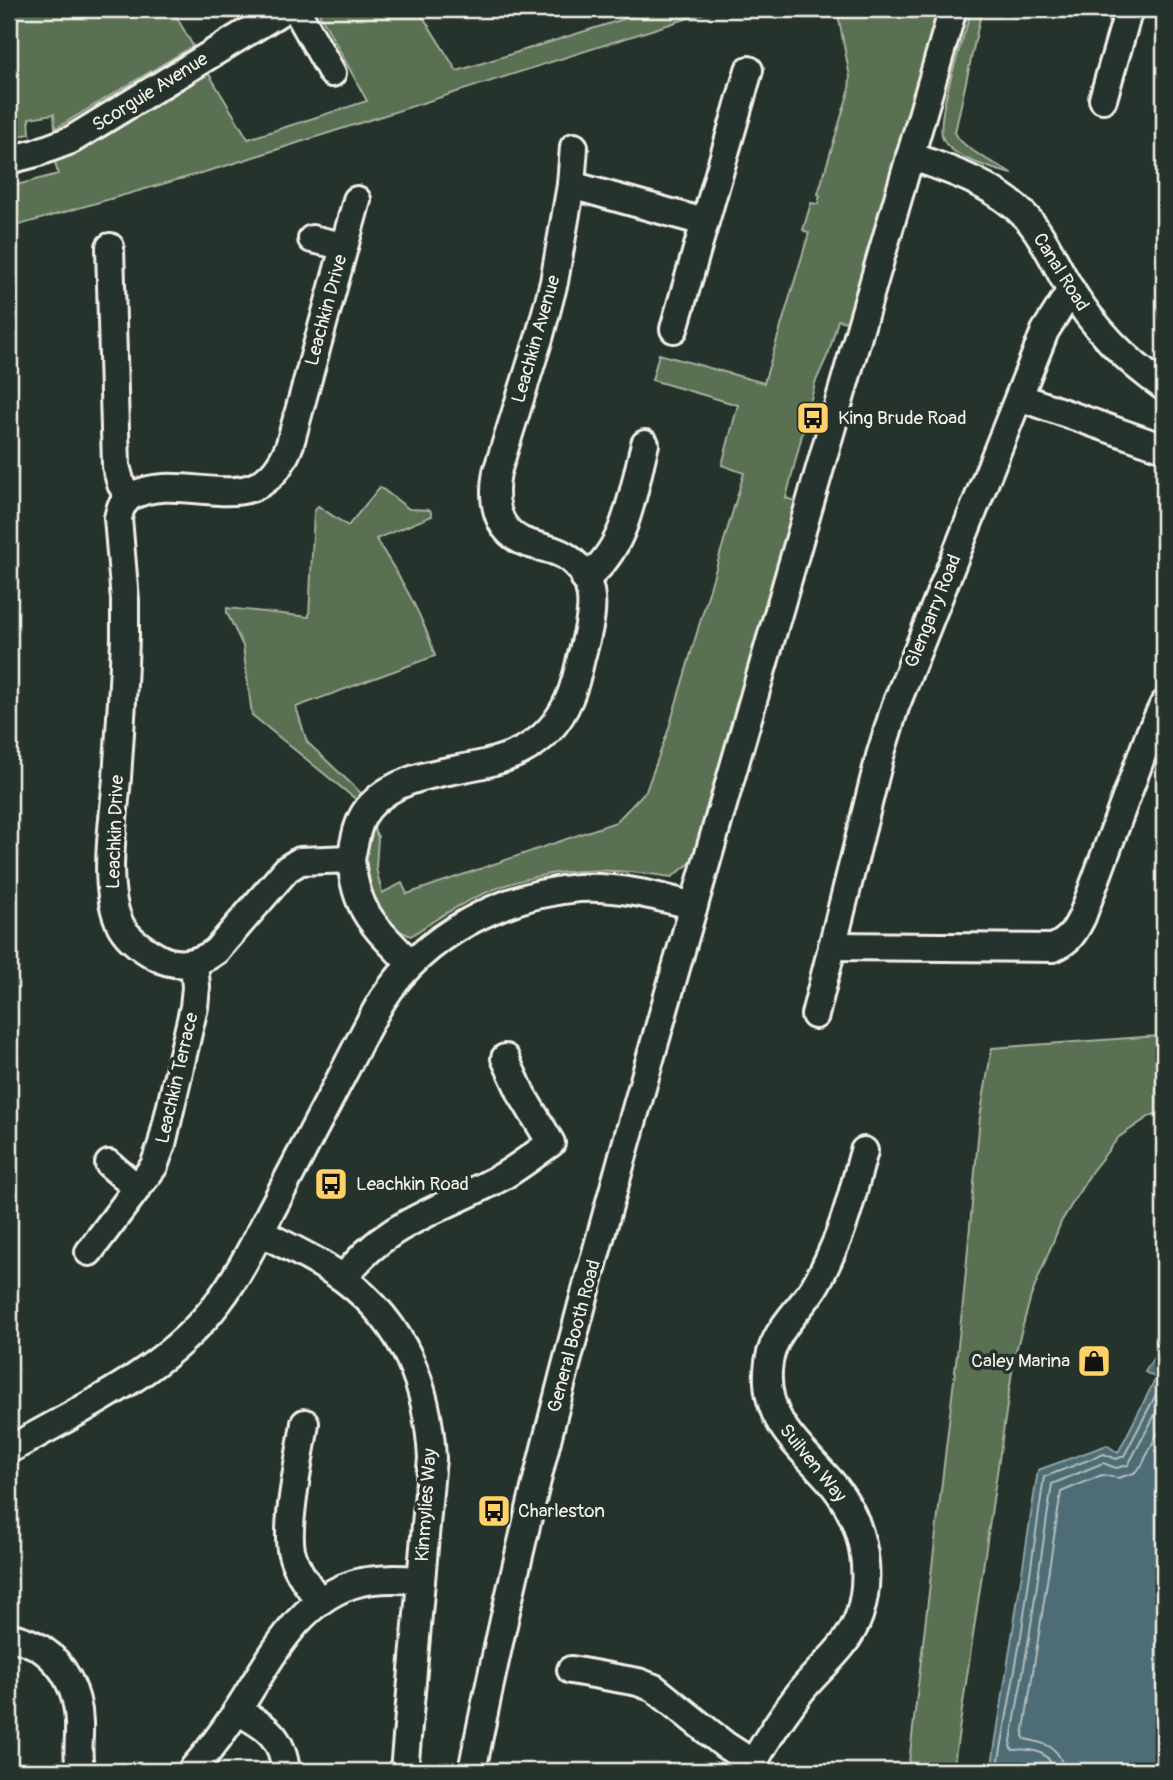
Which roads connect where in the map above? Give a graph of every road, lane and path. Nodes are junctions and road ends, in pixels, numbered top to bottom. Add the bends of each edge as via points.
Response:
1 (285, 9) edge
2 (296, 9) edge
3 (953, 9) edge
4 (1129, 9) edge
5 (749, 70) dead end
6 (332, 73) dead end
7 (1103, 100) dead end
8 (574, 146) dead end
9 (910, 156) junction
10 (9, 160) edge
11 (571, 186) junction
12 (357, 200) dead end
13 (704, 222) junction
14 (312, 239) dead end
15 (343, 246) junction
16 (110, 247) dead end
17 (1072, 290) junction
18 (674, 329) dead end
19 (1164, 387) edge
20 (1019, 397) junction
21 (645, 444) dead end
22 (1164, 448) edge
23 (129, 497) junction
24 (585, 579) junction
25 (1164, 704) edge
26 (351, 859) junction
27 (694, 906) junction
28 (832, 946) junction
29 (194, 962) junction
30 (411, 964) junction
31 (815, 1015) dead end
32 (505, 1058) dead end
33 (864, 1150) dead end
34 (109, 1164) dead end
35 (137, 1188) junction
36 (260, 1232) junction
37 (89, 1252) dead end
38 (344, 1278) junction
39 (305, 1423) dead end
40 (9, 1450) edge
41 (421, 1580) junction
42 (319, 1601) junction
43 (9, 1636) edge
44 (570, 1671) dead end
45 (237, 1710) junction
46 (751, 1767) edge
47 (81, 1771) edge
48 (191, 1771) edge
49 (286, 1771) edge
50 (404, 1771) edge
51 (472, 1771) edge

1 - 10 street, Scorguie Avenue via 71,140
2 - 6 street
3 - 9 street
4 - 7 street
5 - 13 street
8 - 11 street, Leachkin Avenue
9 - 17 street, Canal Road via 977,181 1026,217
9 - 27 street
11 - 13 street
11 - 24 street, Leachkin Avenue via 554,282 494,492 500,520 508,531 521,541 572,560
12 - 15 street, Leachkin Drive
13 - 18 street
14 - 15 street
15 - 23 street, Leachkin Drive via 290,444 273,476 236,491 156,488
16 - 23 street via 116,466
17 - 19 street, Canal Road via 1117,350
17 - 20 street, Glengarry Road via 1045,331
20 - 22 street
20 - 28 street, Glengarry Road via 895,706
21 - 24 street via 620,538 610,556
23 - 29 street, Leachkin Drive via 118,518 125,635 111,862 114,906 134,942 160,959
24 - 26 street via 593,616 561,716 524,750 390,790 370,805 361,820
25 - 28 street via 1082,917 1065,943 1053,948
26 - 29 street via 300,861 287,869 216,951
26 - 30 street via 362,908
27 - 30 street via 614,890 545,893 479,915
27 - 51 street, General Booth Road via 570,1347
28 - 31 street, Glengarry Road
29 - 35 street, Leachkin Terrace via 194,1007 162,1144 154,1166
30 - 36 street via 383,999
32 - 38 street via 551,1143 495,1181 400,1225 356,1261
33 - 46 street, Suilven Way via 836,1244 771,1352 768,1388 776,1418 786,1433 849,1507 864,1552 864,1596 849,1636 802,1691
34 - 35 street
35 - 37 street, Leachkin Terrace
36 - 38 street, Kinmylies Way
36 - 40 street via 218,1303 170,1352
38 - 41 street, Kinmylies Way via 379,1312 404,1347 427,1407 432,1458
39 - 42 street via 291,1551
41 - 42 street via 359,1583
41 - 50 street, Kinmylies Way
42 - 45 street via 284,1639
43 - 47 street via 50,1655 71,1682 78,1701
44 - 46 street, Suilven Way via 654,1689
45 - 48 street
45 - 49 street via 269,1729 284,1753

